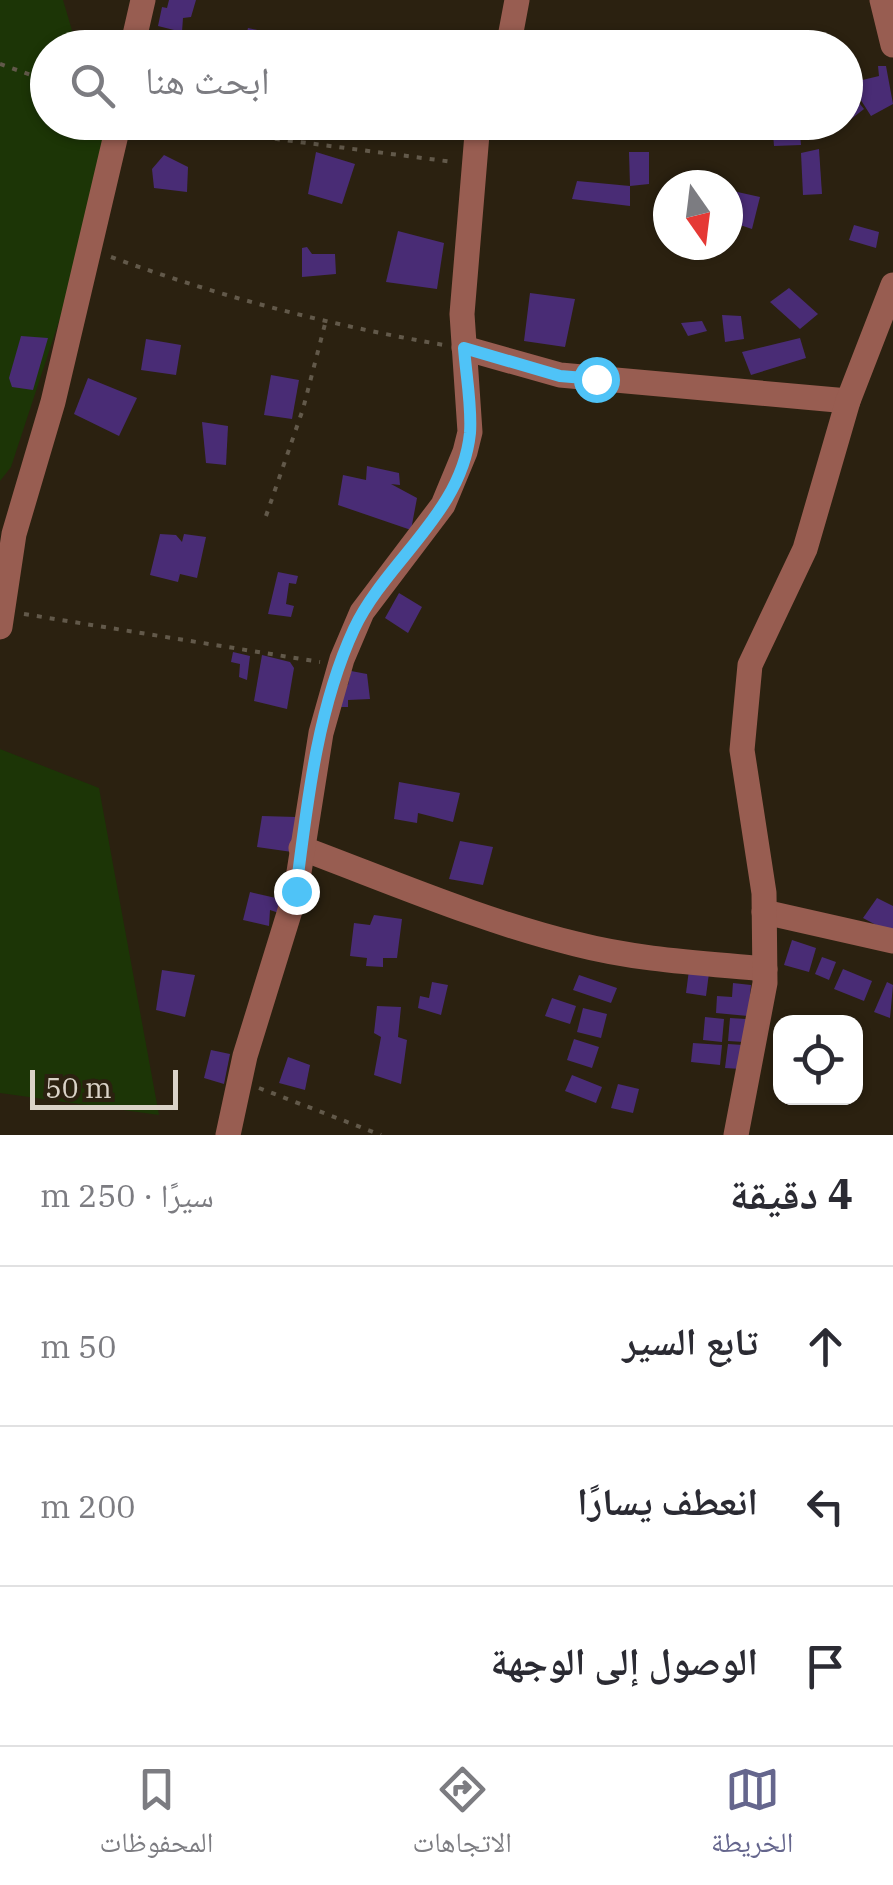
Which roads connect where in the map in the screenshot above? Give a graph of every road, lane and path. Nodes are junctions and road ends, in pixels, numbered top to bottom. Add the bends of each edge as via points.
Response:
1 (143, 0) edge
2 (517, 0) edge
3 (882, 0) edge
4 (136, 30) edge
5 (511, 30) edge
6 (893, 45) edge
7 (0, 64) edge
8 (30, 75) edge
9 (115, 140) edge
10 (286, 140) edge
11 (476, 140) edge
12 (473, 164) junction
13 (89, 249) junction
14 (893, 285) edge
15 (325, 324) junction
16 (886, 327) edge
17 (464, 348) junction
18 (848, 401) junction
19 (266, 516) dead end
20 (1, 618) edge
21 (340, 666) junction
22 (302, 848) junction
23 (764, 912) junction
24 (893, 940) edge
25 (765, 969) junction
26 (240, 1081) junction
27 (228, 1135) edge
28 (381, 1135) edge
29 (736, 1135) edge

1 - 4 street
2 - 5 street
3 - 6 street
7 - 8 path
9 - 13 street
10 - 12 path
11 - 12 street
12 - 17 street
13 - 15 path
13 - 20 street via 14,534
14 - 16 street
15 - 17 path
15 - 19 path
16 - 18 street
17 - 18 street via 560,376
17 - 21 street via 470,432 456,479 362,612
18 - 23 street via 805,549 750,666 742,750
20 - 21 path
21 - 22 street
22 - 25 street via 576,944 657,960
22 - 26 street via 285,936
23 - 24 street
23 - 25 street
25 - 29 street
26 - 27 street
26 - 28 path

